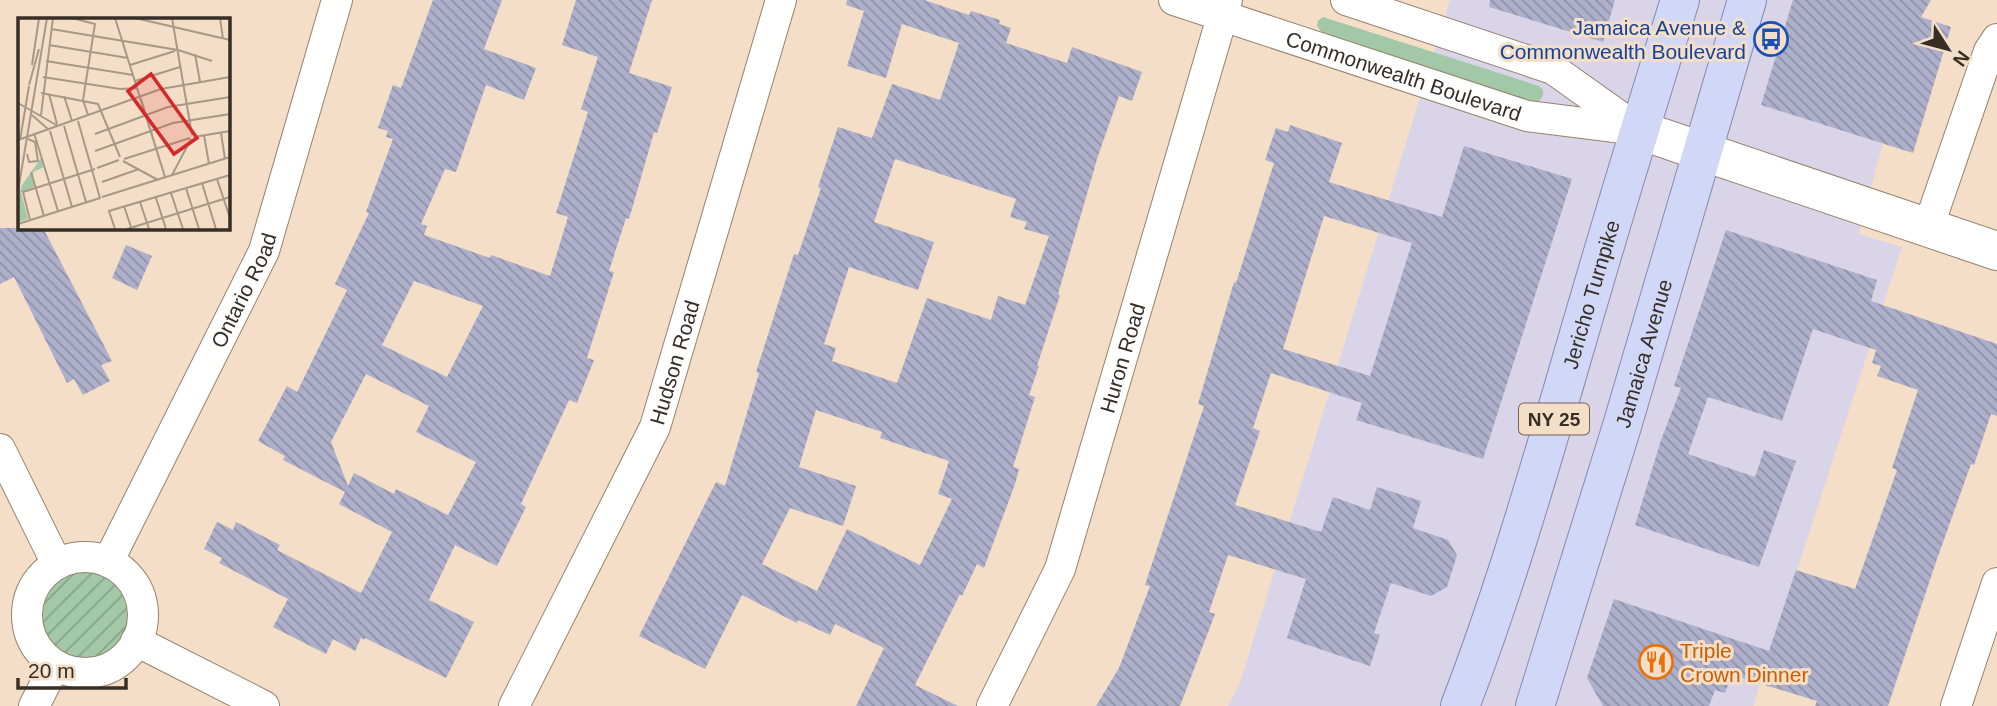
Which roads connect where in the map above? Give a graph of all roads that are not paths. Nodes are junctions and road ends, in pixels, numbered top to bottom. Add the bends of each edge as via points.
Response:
1 (337, 0) edge
2 (781, 0) edge
3 (1174, 0) edge
4 (1346, 0) edge
5 (1680, 0) edge
6 (1747, 0) edge
7 (1224, 8) edge
8 (1997, 39) edge
9 (1639, 130) junction
10 (1703, 152) junction
11 (1928, 228) junction
12 (1997, 251) edge
13 (0, 449) edge
14 (108, 562) junction
15 (57, 564) junction
16 (1997, 583) edge
17 (136, 641) junction
18 (55, 665) junction
19 (34, 706) edge
20 (264, 706) edge
21 (514, 706) edge
22 (992, 706) edge
23 (1460, 706) edge
24 (1535, 706) edge
25 (1956, 706) edge

1 - 14 street, Ontario Road via 264,251
2 - 21 street, Hudson Road via 654,427
3 - 7 street, Commonwealth Boulevard
4 - 9 street, Commonwealth Boulevard via 1553,69
5 - 9 main road, Jericho Turnpike / NY 25
6 - 10 main road, Jamaica Avenue / NY 25
7 - 9 street, Commonwealth Boulevard via 1527,116
7 - 22 street, Huron Road via 1060,569
8 - 11 street
9 - 10 street, Commonwealth Boulevard
9 - 23 main road, Jericho Turnpike / NY 25 via 1525,517
10 - 11 street, Commonwealth Boulevard
10 - 24 main road, Jamaica Avenue / NY 25
11 - 12 street, Commonwealth Boulevard
13 - 15 street
14 - 15 street via 91,557
14 - 17 street via 122,570 139,595 142,627
15 - 18 street via 43,574 27,605 31,639
16 - 25 street
17 - 18 street via 127,655 101,671 69,672
17 - 20 street
18 - 19 street

